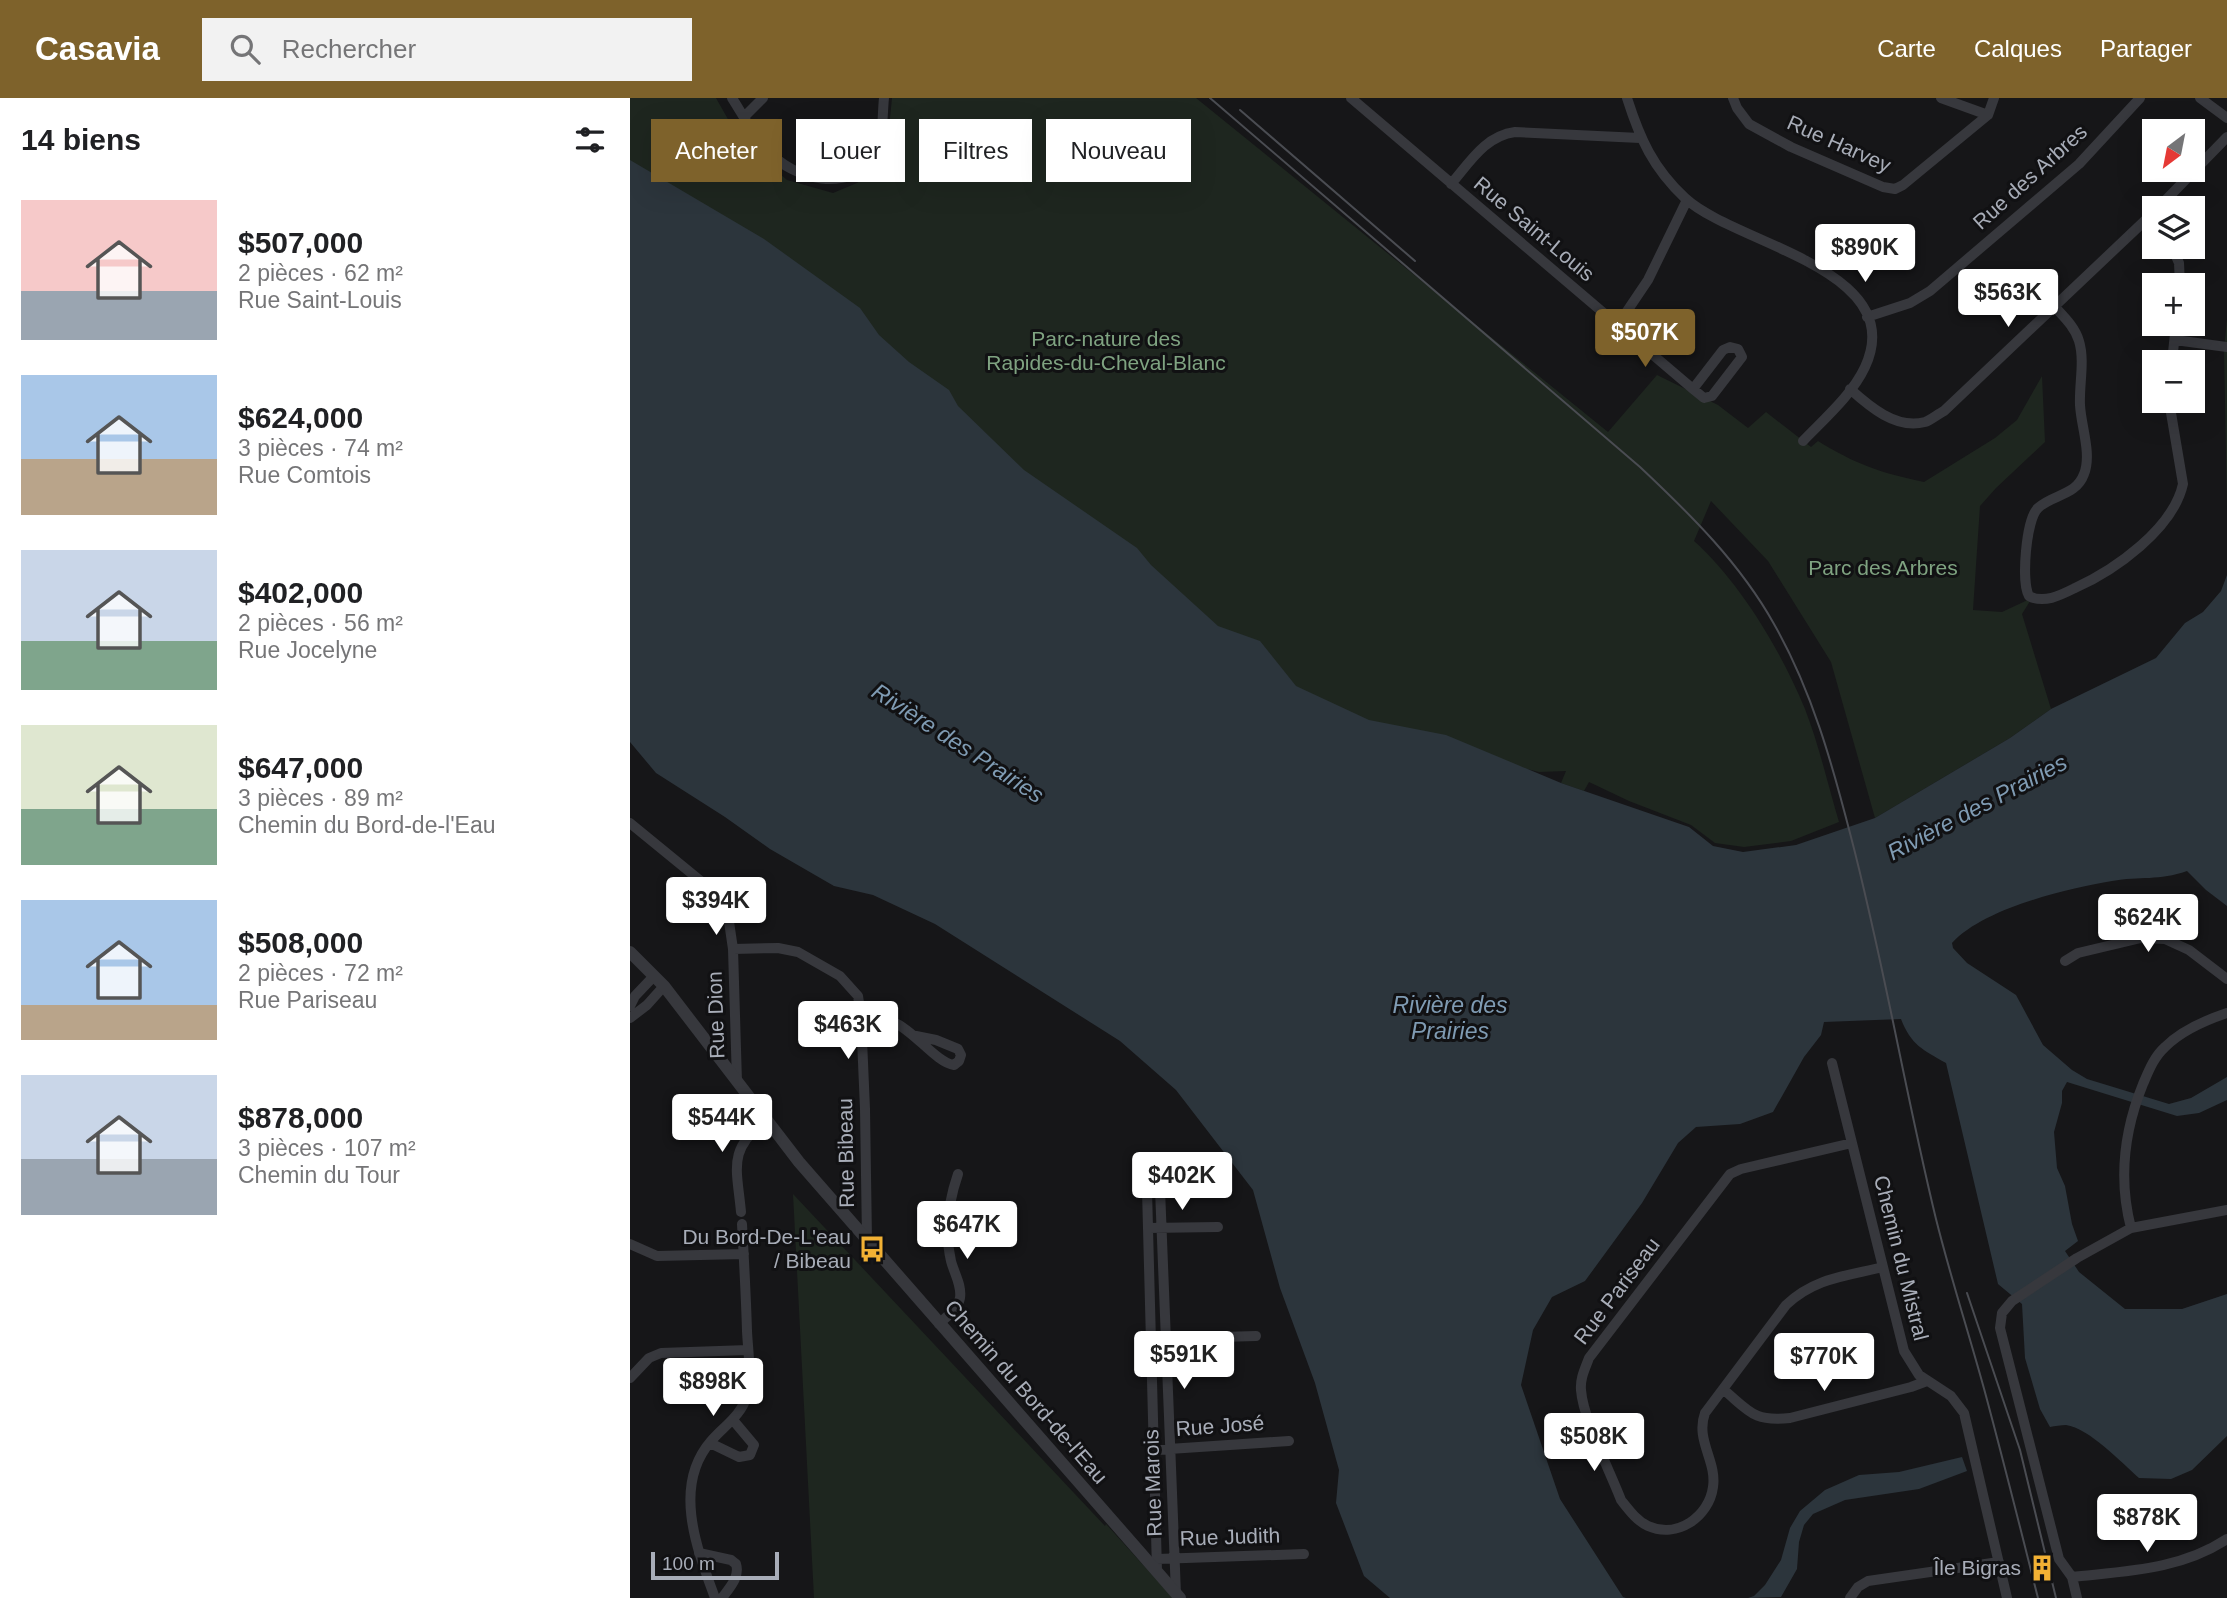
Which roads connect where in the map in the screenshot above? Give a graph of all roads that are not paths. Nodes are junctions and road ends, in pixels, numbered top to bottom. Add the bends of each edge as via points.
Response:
1 (732, 98) edge
2 (762, 98) edge
3 (884, 98) edge
4 (1351, 98) edge
5 (1627, 98) edge
6 (1733, 98) edge
7 (1941, 98) edge
8 (1994, 98) edge
9 (2140, 98) edge
10 (2200, 98) edge
11 (1988, 115) junction
12 (744, 117) junction
13 (2227, 118) edge
14 (2227, 137) edge
15 (1640, 138) junction
16 (1451, 184) junction
17 (2172, 196) edge
18 (1687, 200) junction
19 (2142, 226) edge
20 (2054, 306) junction
21 (1867, 317) junction
22 (1617, 326) junction
23 (2175, 336) edge
24 (2175, 340) junction
25 (2227, 347) edge
26 (2174, 350) edge
27 (1693, 389) junction
28 (1850, 390) junction
29 (2171, 413) edge
30 (1803, 441) dead end
31 (630, 823) edge
32 (733, 949) junction
33 (630, 952) edge
34 (2065, 961) dead end
35 (654, 976) junction
36 (2227, 979) edge
37 (664, 986) junction
38 (630, 1006) edge
39 (2227, 1013) edge
40 (861, 1016) junction
41 (630, 1018) edge
42 (915, 1036) dead end
43 (1832, 1063) dead end
44 (737, 1082) junction
45 (766, 1120) junction
46 (1852, 1143) junction
47 (958, 1174) dead end
48 (2227, 1210) edge
49 (741, 1212) dead end
50 (742, 1224) dead end
51 (1218, 1227) dead end
52 (2131, 1227) junction
53 (1148, 1228) junction
54 (1162, 1228) junction
55 (867, 1240) junction
56 (630, 1244) edge
57 (744, 1254) junction
58 (1883, 1267) junction
59 (939, 1324) junction
60 (1255, 1336) dead end
61 (1151, 1339) junction
62 (1166, 1339) junction
63 (748, 1350) junction
64 (630, 1378) edge
65 (1927, 1381) junction
66 (1724, 1391) junction
67 (733, 1420) junction
68 (1289, 1441) dead end
69 (710, 1443) junction
70 (1171, 1449) junction
71 (1154, 1450) junction
72 (2227, 1539) edge
73 (699, 1553) junction
74 (1304, 1555) dead end
75 (1175, 1558) junction
76 (1999, 1562) junction
77 (1157, 1565) junction
78 (2072, 1577) junction
79 (1178, 1596) edge
80 (715, 1598) edge
81 (722, 1598) edge
82 (1850, 1598) edge
83 (2007, 1598) edge
84 (2077, 1598) edge

1 - 12 street
2 - 12 street
3 - 12 street via 874,156 837,180 787,167 768,152
4 - 16 street, Rue Saint-Louis
5 - 15 street
6 - 11 street, Rue Harvey via 1749,124 1858,177 1895,189
7 - 11 street
8 - 11 street
9 - 21 street, Rue des Arbres via 2079,163 1930,292
10 - 13 street
14 - 17 street
15 - 16 street via 1502,134 1489,140
15 - 18 street
16 - 22 street, Rue Saint-Louis
18 - 21 street via 1832,275 1849,288
18 - 22 street via 1648,280
19 - 20 street
20 - 28 street via 1944,411 1924,422 1890,418
20 - 29 street via 2080,343 2080,404 2087,464 2073,490 2039,506 2031,518 2025,575 2029,596 2059,596 2103,575 2165,519 2183,484
21 - 28 street via 1872,336 1869,354
22 - 27 street, Rue Saint-Louis
23 - 24 street
24 - 25 street
24 - 26 street
27 - 27 street via 1704,398 1712,396 1742,357 1738,349 1723,350
28 - 30 street
31 - 32 street, Rue Dion via 713,891 729,915
32 - 40 street, Rue Bibeau via 778,948 821,964 858,996
32 - 44 street, Rue Dion
33 - 35 street, Chemin du Bord-de-l'Eau
34 - 36 street via 2078,953 2141,938 2165,939 2189,950
35 - 37 street, Chemin du Bord-de-l'Eau
35 - 38 street
37 - 41 street
37 - 44 street, Chemin du Bord-de-l'Eau
39 - 52 street via 2180,1035 2151,1065 2124,1148
40 - 42 street via 894,1023
40 - 55 street, Rue Bibeau
43 - 46 street, Chemin du Mistral
44 - 45 street, Chemin du Bord-de-l'Eau
45 - 49 street via 737,1152
45 - 55 street, Chemin du Bord-de-l'Eau
46 - 58 street, Chemin du Mistral
46 - 66 street, Rue Pariseau via 1730,1174 1589,1358 1581,1388 1583,1406 1621,1500 1647,1526 1672,1530 1689,1524 1710,1501 1714,1474 1701,1434 1702,1422
47 - 59 street via 947,1214 947,1238 960,1298
48 - 52 street
50 - 57 street
51 - 54 street
52 - 78 street via 2012,1301 2002,1313 2000,1328 2059,1559
53 - 54 street
53 - 54 street, Rue Marois via 1147,1190 1153,1181 1160,1189
53 - 61 street, Rue Marois
54 - 62 street, Rue Marois
55 - 59 street, Chemin du Bord-de-l'Eau
56 - 57 street via 657,1256
57 - 63 street
58 - 65 street, Chemin du Mistral via 1904,1351
58 - 66 street, Rue Pariseau via 1818,1282 1800,1291
59 - 77 street, Chemin du Bord-de-l'Eau
60 - 62 street
61 - 62 street
61 - 71 street, Rue Marois
62 - 70 street, Rue Marois
63 - 64 street via 661,1353 649,1357
63 - 67 street via 747,1393
65 - 66 street via 1772,1420 1751,1413
65 - 76 street, Chemin du Mistral via 1951,1396 1964,1413
67 - 69 street
67 - 69 street via 754,1445 750,1455 739,1457
68 - 70 street, Rue José
69 - 73 street via 693,1474 690,1508
70 - 71 street, Rue José
70 - 75 street, Rue Marois
71 - 77 street, Rue Marois
72 - 78 street via 2159,1567
73 - 80 street
73 - 81 street via 736,1564 735,1580
74 - 75 street, Rue Judith
75 - 77 street, Rue Judith
75 - 79 street, Rue Marois
76 - 82 street via 1868,1581
76 - 83 street, Chemin du Mistral
77 - 79 street, Chemin du Bord-de-l'Eau
78 - 84 street

